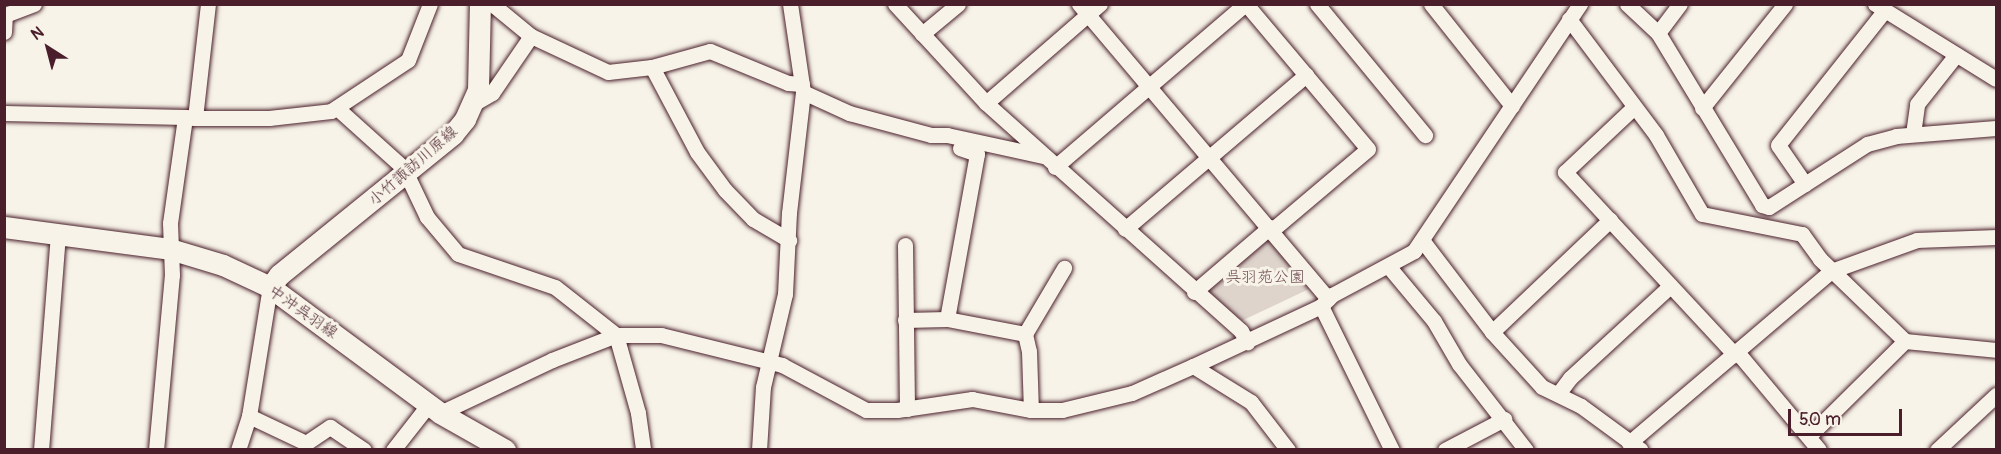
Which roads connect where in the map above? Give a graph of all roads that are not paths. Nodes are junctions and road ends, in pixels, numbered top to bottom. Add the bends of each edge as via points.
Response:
1 (34, 4) edge
2 (208, 4) edge
3 (430, 4) edge
4 (480, 4) edge
5 (492, 4) edge
6 (790, 4) edge
7 (895, 4) edge
8 (958, 4) edge
9 (1100, 4) edge
10 (1245, 4) edge
11 (1317, 4) edge
12 (1431, 4) edge
13 (1580, 4) edge
14 (1627, 4) edge
15 (1680, 4) edge
16 (1785, 4) edge
17 (1880, 7) edge
18 (1084, 10) edge
19 (1569, 19) junction
20 (4, 32) edge
21 (1658, 33) junction
22 (922, 34) junction
23 (531, 36) junction
24 (1956, 55) junction
25 (652, 67) junction
26 (1306, 75) junction
27 (1996, 80) edge
28 (1149, 86) junction
29 (802, 88) junction
30 (986, 103) junction
31 (473, 104) junction
32 (1512, 106) junction
33 (1634, 107) junction
34 (337, 108) junction
35 (1702, 108) junction
36 (4, 113) edge
37 (190, 117) junction
38 (1996, 128) edge
39 (1913, 134) junction
40 (931, 135) junction
41 (1425, 135) dead end
42 (1210, 158) junction
43 (1049, 161) junction
44 (407, 173) junction
45 (1805, 184) junction
46 (1610, 220) junction
47 (4, 227) edge
48 (1271, 228) junction
49 (1125, 229) junction
50 (58, 233) junction
51 (1996, 237) edge
52 (789, 240) junction
53 (1422, 240) junction
54 (905, 245) dead end
55 (170, 249) junction
56 (1389, 267) junction
57 (1064, 268) dead end
58 (1831, 271) junction
59 (1670, 286) junction
60 (270, 287) junction
61 (1194, 292) junction
62 (1324, 302) junction
63 (947, 319) junction
64 (905, 320) junction
65 (1492, 332) junction
66 (1025, 334) junction
67 (616, 335) junction
68 (1905, 341) junction
69 (1247, 342) junction
70 (1996, 350) edge
71 (1736, 354) junction
72 (770, 362) junction
73 (1193, 366) junction
74 (1558, 394) junction
75 (1996, 395) edge
76 (435, 409) junction
77 (907, 409) junction
78 (1030, 410) junction
79 (249, 416) junction
80 (1504, 419) junction
81 (1810, 435) junction
82 (304, 446) edge
83 (1635, 446) edge
84 (40, 450) edge
85 (156, 450) edge
86 (238, 450) edge
87 (364, 450) edge
88 (393, 450) edge
89 (505, 450) edge
90 (643, 450) edge
91 (759, 450) edge
92 (1288, 450) edge
93 (1392, 450) edge
94 (1445, 450) edge
95 (1526, 450) edge
96 (1819, 450) edge
97 (1937, 450) edge

1 - 20 street via 5,15
2 - 37 street
3 - 34 street via 408,60
4 - 31 main road, 小竹諏訪川原線 via 479,78
5 - 23 street
6 - 29 street
7 - 22 street
8 - 22 street
9 - 18 street
10 - 26 street
10 - 28 street
11 - 41 street
12 - 32 street
13 - 19 street
14 - 21 street
15 - 21 street
16 - 35 street
17 - 24 street
17 - 45 street via 1778,145
18 - 28 street
18 - 30 street
19 - 32 street
19 - 33 street
21 - 35 street
22 - 30 street
23 - 25 street via 608,72
23 - 31 street via 492,93
24 - 27 street
24 - 39 street via 1917,104
25 - 29 street via 710,51
25 - 52 street via 697,153 726,190 753,219
26 - 42 street
26 - 48 street via 1368,149
28 - 42 street
28 - 43 street
29 - 40 street via 849,113
29 - 52 street
30 - 43 street
31 - 44 main road, 小竹諏訪川原線 via 453,134
32 - 53 street
33 - 46 street via 1565,172
33 - 58 street via 1656,135 1702,214 1802,234
34 - 37 street via 291,116
34 - 44 street
35 - 45 street via 1762,205 1769,207
36 - 37 street
37 - 55 street
38 - 39 street
39 - 45 street via 1867,144
40 - 43 street via 947,135
40 - 63 street via 977,154
42 - 48 street
42 - 49 street
43 - 49 street
44 - 60 main road, 小竹諏訪川原線 via 279,275
44 - 67 street via 427,217 458,254 555,287
46 - 59 street
46 - 65 street
47 - 50 main road, 中沖呉羽線
48 - 61 street
48 - 62 street
49 - 61 street
50 - 55 main road, 中沖呉羽線
50 - 84 street
51 - 58 street via 1917,240
52 - 72 street via 785,294
53 - 56 street via 1414,251
53 - 65 street
54 - 64 street
55 - 60 main road, 中沖呉羽線 via 223,265
55 - 85 street via 172,275
56 - 62 street
56 - 80 street via 1434,321 1459,364
57 - 66 street
58 - 68 street
58 - 71 street
59 - 71 street
59 - 74 street via 1570,378
60 - 76 main road, 中沖呉羽線
60 - 79 street
61 - 69 street via 1241,331
62 - 69 street
62 - 93 street
63 - 64 street
63 - 66 street
64 - 77 street
65 - 74 street via 1542,387
66 - 78 street
67 - 72 street via 661,335
67 - 76 street
67 - 90 street via 638,413
68 - 70 street
68 - 81 street
69 - 73 street
71 - 81 street
71 - 83 street
72 - 77 street via 866,410
72 - 91 street via 760,408
73 - 78 street via 1132,393 1062,410
73 - 92 street via 1257,408
74 - 83 street via 1589,411
75 - 97 street
76 - 88 street
76 - 89 main road, 中沖呉羽線
77 - 78 street via 972,399
79 - 82 street
79 - 86 street
80 - 94 street
80 - 95 street
81 - 96 street
82 - 87 street via 330,427

